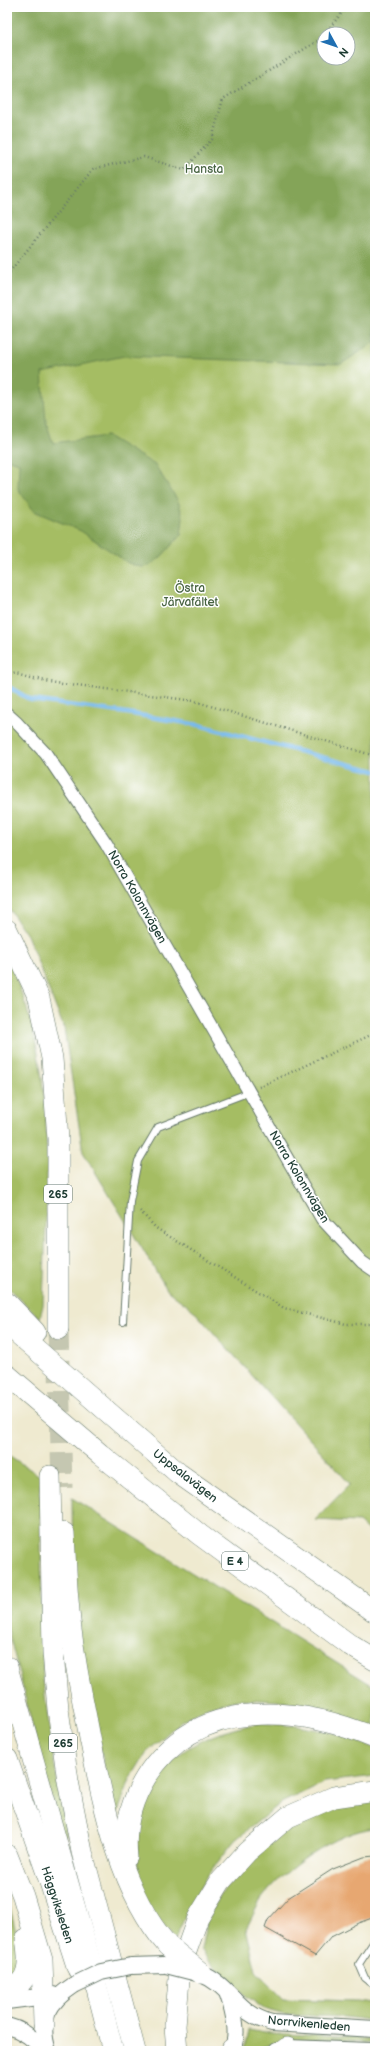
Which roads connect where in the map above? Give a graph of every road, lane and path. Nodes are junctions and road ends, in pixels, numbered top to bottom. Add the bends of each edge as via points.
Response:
1 (347, 7) edge
2 (7, 275) edge
3 (7, 675) edge
4 (7, 714) edge
5 (375, 756) edge
6 (7, 930) edge
7 (375, 1033) edge
8 (250, 1092) junction
9 (130, 1201) junction
10 (375, 1270) edge
11 (7, 1304) edge
12 (123, 1322) dead end
13 (7, 1324) edge
14 (375, 1324) edge
15 (58, 1329) tunnel mouth
16 (7, 1374) edge
17 (178, 1473) junction
18 (375, 1612) edge
19 (375, 1660) edge
20 (7, 1667) edge
21 (375, 1738) edge
22 (7, 1759) edge
23 (375, 1791) edge
24 (7, 1855) edge
25 (7, 1865) edge
26 (130, 1886) junction
27 (375, 1942) edge
28 (167, 1955) junction
29 (203, 1974) joint
30 (375, 1986) edge
31 (7, 1992) edge
32 (59, 1992) junction
33 (228, 1994) junction
34 (7, 2001) edge
35 (123, 2003) junction
36 (44, 2024) joint
37 (7, 2026) edge
38 (375, 2029) edge
39 (231, 2050) edge
40 (282, 2050) edge
41 (46, 2051) edge
42 (104, 2051) edge
43 (113, 2051) edge
44 (135, 2051) edge
45 (145, 2051) edge
46 (177, 2051) edge
47 (371, 2051) edge

1 - 2 path via 318,40 223,99 212,139 184,170 144,157 93,169
3 - 5 path via 17,672 48,681 194,701
4 - 8 street, Norra Kolonnvägen via 46,754 106,843
6 - 15 highway, 265 via 39,998 52,1058 58,1139
7 - 8 path
8 - 9 lane via 158,1127 138,1162
8 - 10 street, Norra Kolonnvägen via 322,1219 362,1262
9 - 12 lane
9 - 14 path via 156,1228 284,1308 346,1324
11 - 17 highway
13 - 17 highway, Uppsalavägen
16 - 19 highway, E 4 via 200,1535 350,1645
17 - 18 highway, Uppsalavägen
20 - 43 highway, 265
21 - 26 highway via 316,1720 273,1713 215,1721 192,1732 170,1748 139,1788 128,1818 126,1844
22 - 42 highway, Häggviksleden via 48,1876
23 - 46 highway via 334,1797 288,1817 247,1852 220,1882 198,1918 180,1968 175,2026
24 - 32 highway via 23,1896 42,1960
25 - 31 highway via 29,1956 26,1975 16,1988
26 - 28 highway
26 - 35 highway, 265 via 97,1772 74,1656 66,1559 56,1482 53,1652 61,1731 82,1852
27 - 30 lane via 359,1964 365,1978
28 - 29 highway, bridge
28 - 32 main road, bridge via 101,1972
29 - 33 main road, Norrvikenleden
32 - 34 main road
32 - 36 highway
33 - 38 main road, Norrvikenleden via 246,2012 272,2023
33 - 39 main road via 234,2013 235,2032
35 - 44 highway, 265
35 - 45 highway
36 - 41 main road
37 - 41 main road via 18,2029
40 - 47 main road, Norrvikenleden

